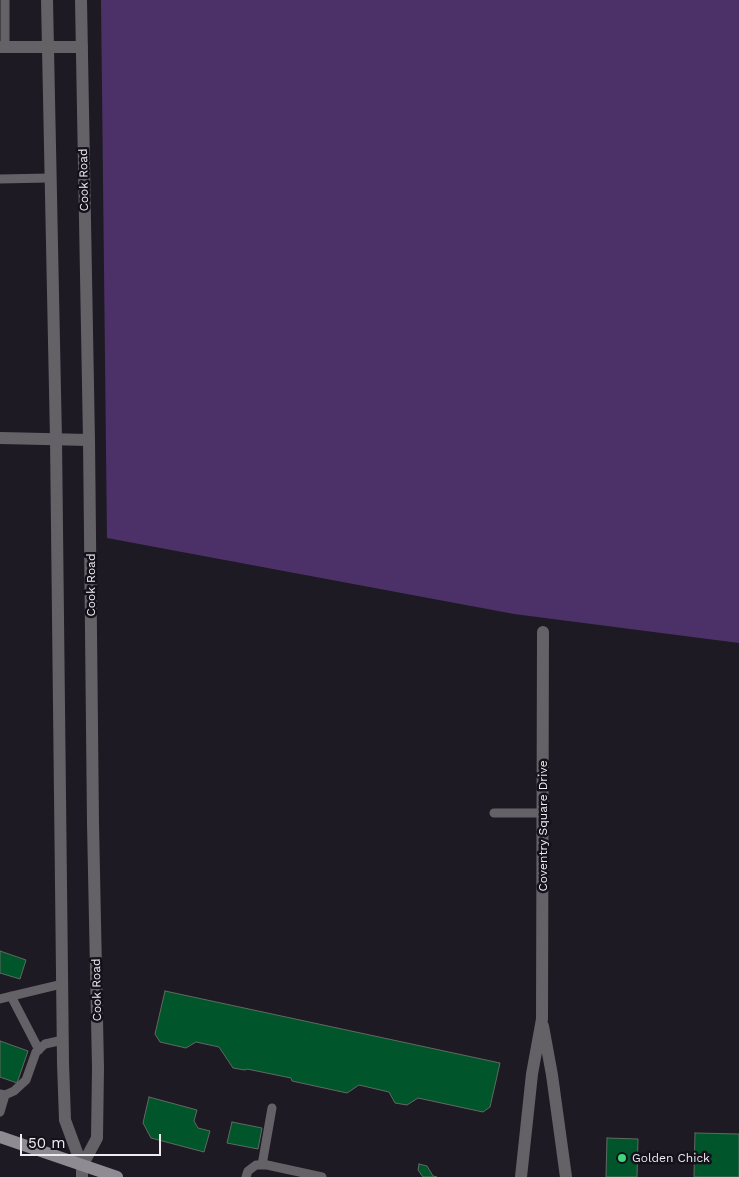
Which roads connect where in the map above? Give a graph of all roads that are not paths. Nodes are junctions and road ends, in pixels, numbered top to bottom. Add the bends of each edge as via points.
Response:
1 (5, 0) edge
2 (47, 0) edge
3 (82, 0) edge
4 (2, 47) edge
5 (47, 47) junction
6 (82, 47) junction
7 (50, 178) junction
8 (0, 179) edge
9 (0, 438) edge
10 (56, 439) junction
11 (89, 440) junction
12 (543, 632) dead end
13 (494, 813) dead end
14 (543, 813) junction
15 (62, 984) junction
16 (11, 996) junction
17 (0, 999) edge
18 (542, 1019) junction
19 (63, 1040) junction
20 (39, 1050) junction
21 (2, 1095) edge
22 (272, 1108) dead end
23 (0, 1112) edge
24 (0, 1137) edge
25 (262, 1165) junction
26 (82, 1171) edge
27 (117, 1177) edge
28 (246, 1177) edge
29 (322, 1177) edge
30 (521, 1177) edge
31 (566, 1177) edge

1 - 4 lane
2 - 5 street
3 - 6 street, Cook Road
4 - 5 street
5 - 6 street
5 - 7 street
6 - 11 street, Cook Road
7 - 8 lane
7 - 10 street
9 - 10 street
10 - 11 street
10 - 15 street
11 - 26 street, Cook Road via 98,1068 97,1138
12 - 14 street, Coventry Square Drive
13 - 14 lane
14 - 18 street, Coventry Square Drive
15 - 16 lane
15 - 19 street
16 - 17 lane
16 - 20 lane
18 - 30 street, Coventry Square Drive via 532,1074
18 - 31 street, Coventry Square Drive
19 - 20 lane via 44,1044
19 - 26 street via 65,1120
20 - 21 lane via 26,1080 14,1091
21 - 23 lane
22 - 25 lane
24 - 26 main road
25 - 28 lane via 248,1171
25 - 29 lane
26 - 27 main road

